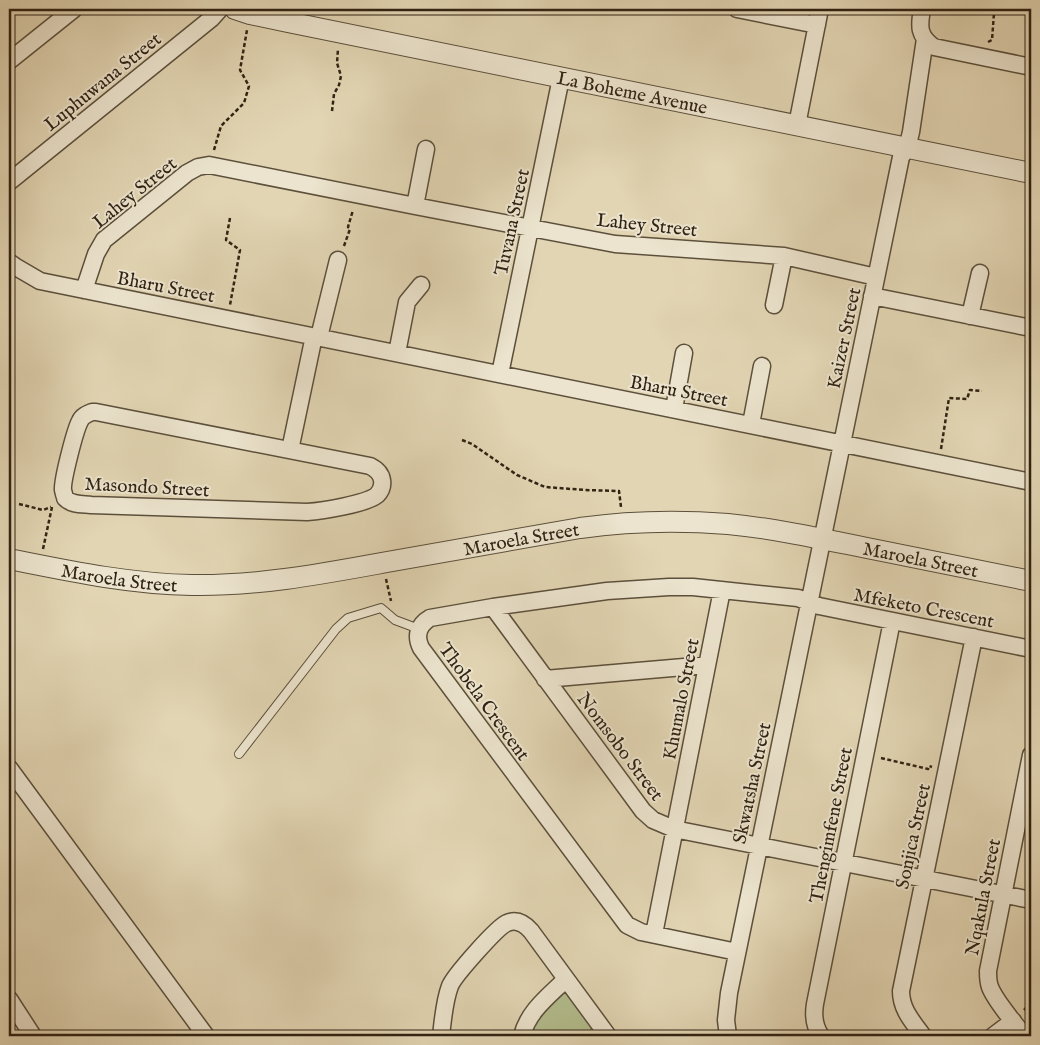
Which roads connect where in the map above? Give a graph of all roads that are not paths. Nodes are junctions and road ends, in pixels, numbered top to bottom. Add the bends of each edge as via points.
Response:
1 (74, 9) edge
2 (220, 9) edge
3 (736, 9) edge
4 (922, 9) edge
5 (242, 11) edge
6 (292, 15) edge
7 (819, 17) edge
8 (925, 39) junction
9 (11, 56) edge
10 (1031, 67) edge
11 (562, 78) junction
12 (797, 126) junction
13 (906, 148) junction
14 (426, 149) dead end
15 (1031, 173) edge
16 (9, 182) edge
17 (415, 206) junction
18 (530, 228) junction
19 (784, 256) junction
20 (338, 260) road end
21 (9, 262) edge
22 (980, 272) dead end
23 (876, 277) junction
24 (421, 285) dead end
25 (84, 290) junction
26 (872, 296) junction
27 (774, 305) dead end
28 (970, 316) junction
29 (1031, 328) edge
30 (316, 337) junction
31 (684, 352) dead end
32 (397, 353) junction
33 (762, 366) dead end
34 (500, 374) junction
35 (674, 409) junction
36 (751, 424) junction
37 (841, 443) junction
38 (290, 450) junction
39 (1031, 482) edge
40 (821, 539) junction
41 (9, 559) edge
42 (1031, 581) edge
43 (722, 590) junction
44 (808, 602) junction
45 (493, 607) junction
46 (892, 621) junction
47 (419, 629) junction
48 (974, 637) junction
49 (1031, 649) edge
50 (707, 665) junction
51 (545, 679) junction
52 (239, 754) dead end
53 (1031, 755) edge
54 (9, 768) edge
55 (1025, 815) edge
56 (674, 829) junction
57 (759, 846) junction
58 (843, 863) junction
59 (924, 879) junction
60 (1004, 895) junction
61 (1031, 900) edge
62 (654, 934) junction
63 (737, 952) junction
64 (566, 979) junction
65 (9, 998) edge
66 (1013, 1021) junction
67 (603, 1034) edge
68 (33, 1036) edge
69 (206, 1036) edge
70 (441, 1036) edge
71 (522, 1036) edge
72 (728, 1036) edge
73 (821, 1036) edge
74 (923, 1036) edge
75 (993, 1036) edge
76 (1024, 1036) edge

1 - 9 street
2 - 16 street, Luphuwana Street
3 - 7 street
4 - 8 street, Kaizer Street via 920,28
5 - 6 street, La Boheme Avenue
6 - 11 street, La Boheme Avenue via 339,32
7 - 12 street
8 - 10 street via 934,47
8 - 13 street, Kaizer Street via 912,132
11 - 12 street, La Boheme Avenue
11 - 18 street, Tuvana Street
12 - 13 street, La Boheme Avenue
13 - 15 street, La Boheme Avenue
13 - 23 street, Kaizer Street via 900,157
14 - 17 street
17 - 18 street, Lahey Street
17 - 25 street, Lahey Street via 209,165 198,167 104,240
18 - 19 street, Lahey Street via 614,244
18 - 34 street, Tuvana Street
19 - 23 street, Lahey Street
19 - 27 street
20 - 30 street
21 - 25 street, Bharu Street via 40,281
22 - 28 street
23 - 26 street, Kaizer Street
24 - 32 street via 407,302
25 - 30 street, Bharu Street
26 - 28 street
26 - 37 street, Kaizer Street
28 - 29 street
30 - 32 street, Bharu Street
30 - 38 street
31 - 35 street
32 - 34 street, Bharu Street
33 - 36 street
34 - 35 street, Bharu Street
35 - 36 street, Bharu Street
36 - 37 street, Bharu Street
37 - 39 street, Bharu Street
37 - 40 street, Kaizer Street
38 - 38 street, Masondo Street via 370,466 381,476 382,488 365,501 307,512 58,502 76,430 80,420 92,412
40 - 41 street, Maroela Street via 728,524 623,523 245,584 145,583
40 - 42 street, Maroela Street
40 - 44 street, Skwatsha Street
43 - 44 street, Thobela Crescent via 798,598
43 - 45 street, Thobela Crescent via 693,587 607,591
43 - 50 street, Khumalo Street
44 - 46 street, Mfeketo Crescent
44 - 57 street, Skwatsha Street
45 - 47 street, Thobela Crescent via 430,618
45 - 51 street, Nomsobo Street
46 - 48 street, Mfeketo Crescent
46 - 58 street, Thengimfene Street
47 - 52 lane via 395,620 381,608 348,618
47 - 62 street, Thobela Crescent via 421,648 623,922 636,930
48 - 49 street, Mfeketo Crescent
48 - 59 street, Sonjica Street
50 - 51 street
50 - 56 street, Khumalo Street
51 - 56 street, Nomsobo Street via 643,811 653,820
53 - 55 street, Nqakula Street
54 - 69 street
55 - 60 street, Nqakula Street
56 - 57 street, Nomsobo Street
56 - 62 street, Khumalo Street
57 - 58 street, Nomsobo Street
57 - 63 street, Skwatsha Street
58 - 59 street, Nomsobo Street
58 - 73 street, Thengimfene Street via 815,1004 814,1018
59 - 60 street, Nomsobo Street
59 - 74 street, Sonjica Street via 900,992 906,1014
60 - 61 street, Nomsobo Street
60 - 66 street, Nqakula Street via 988,978 991,990
62 - 63 street, Thobela Crescent
63 - 72 street, Skwatsha Street via 727,1006
64 - 67 street
64 - 70 street via 527,927 518,922 504,924 455,978 448,994
64 - 71 street via 532,1014
65 - 68 street
66 - 75 street
66 - 76 street, Nqakula Street

